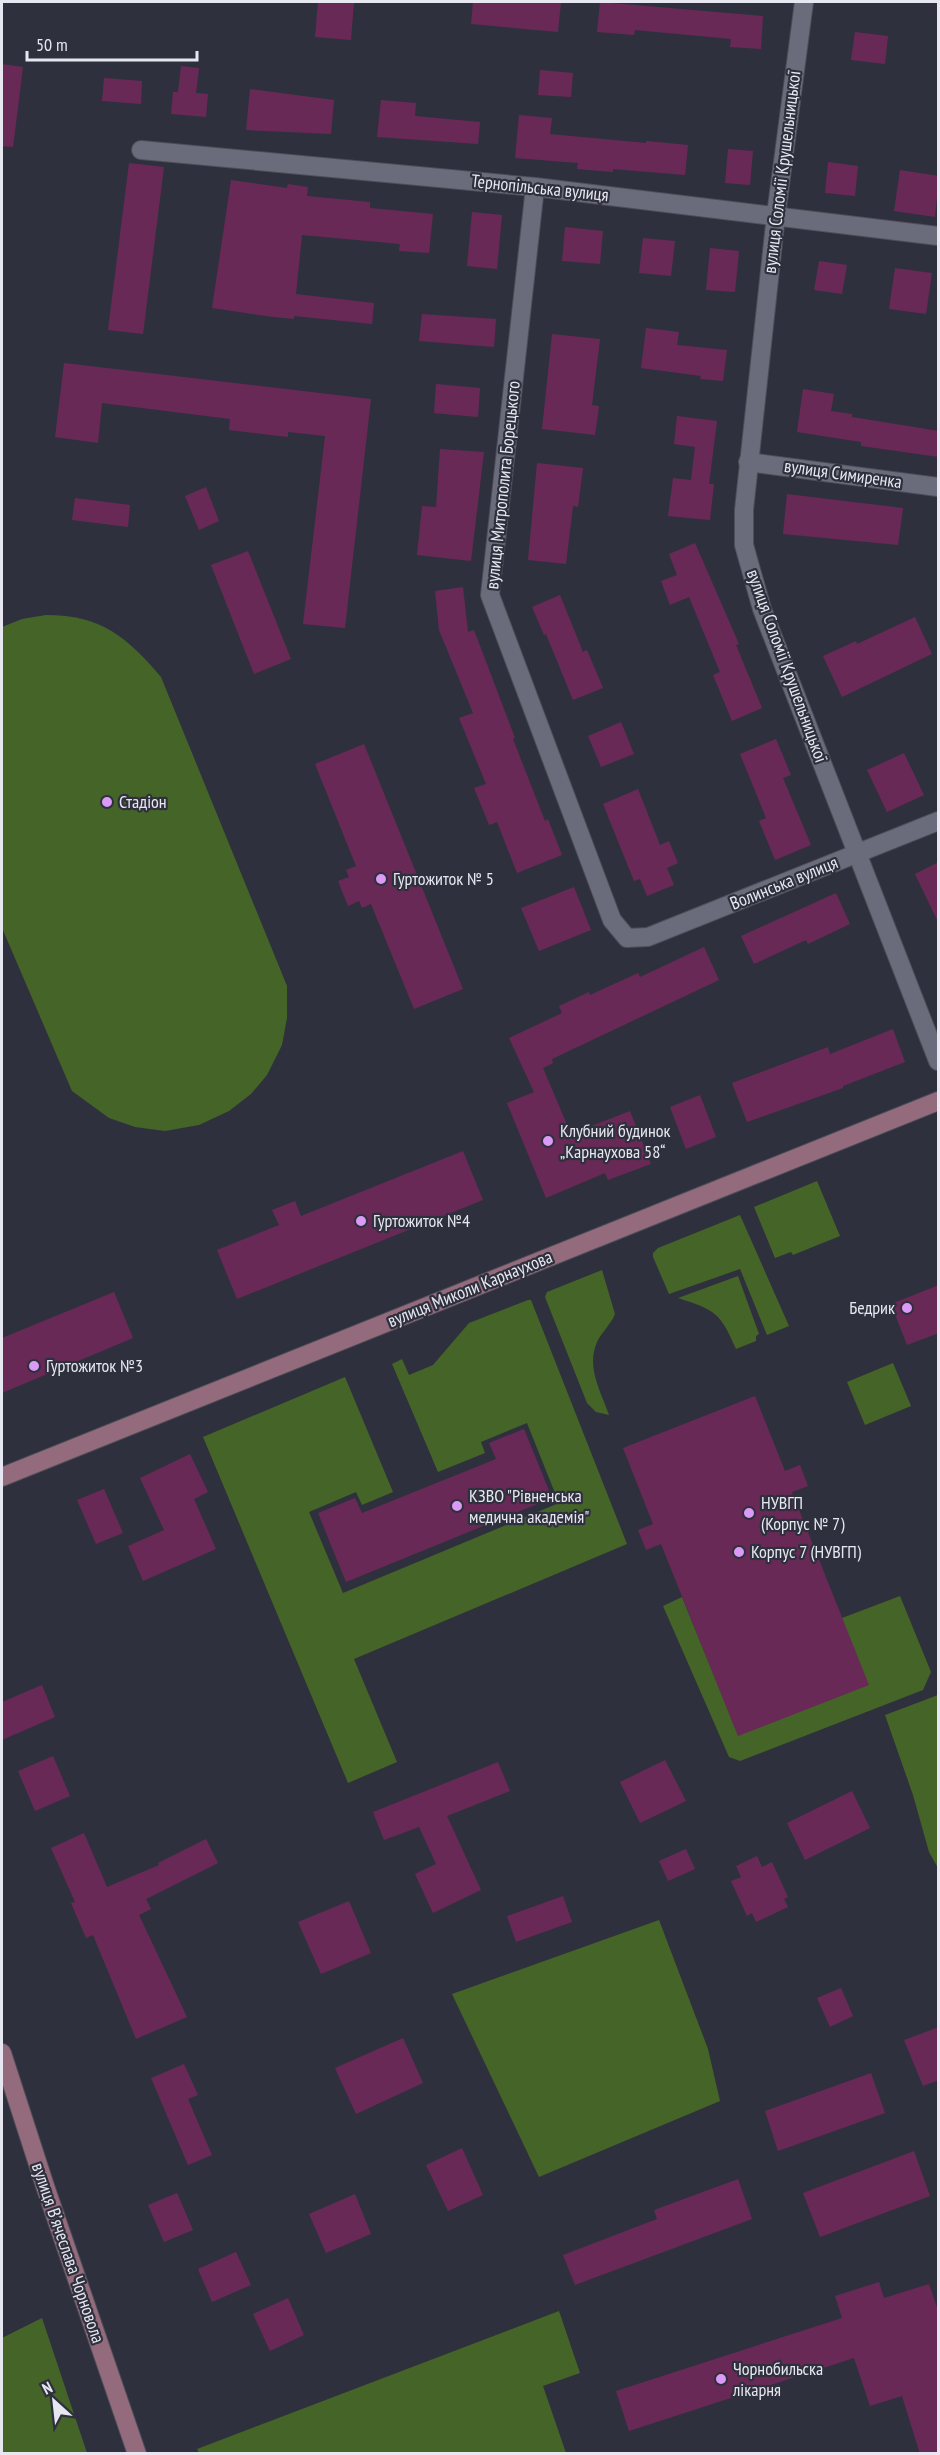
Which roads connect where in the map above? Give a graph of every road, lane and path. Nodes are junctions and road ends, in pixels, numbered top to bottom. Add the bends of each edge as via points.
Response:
1 (804, 2) edge
2 (141, 150) dead end
3 (535, 187) junction
4 (776, 215) junction
5 (939, 236) edge
6 (748, 462) junction
7 (939, 487) edge
8 (939, 821) edge
9 (857, 853) junction
10 (627, 938) joint
11 (939, 1061) edge
12 (939, 1101) edge
13 (2, 1477) edge
14 (2, 2053) edge
15 (137, 2454) edge

1 - 4 street, вулиця Соломії Крушельницької
2 - 3 street, Тернопільська вулиця
3 - 4 street, Тернопільська вулиця
3 - 10 street, вулиця Митрополита Борецького via 490,595 612,920
4 - 5 street, Тернопільська вулиця
4 - 6 street, вулиця Соломії Крушельницької
6 - 7 street, вулиця Симиренка
6 - 9 street, вулиця Соломії Крушельницької via 744,545 752,577
8 - 9 street, Волинська вулиця
9 - 10 street, Волинська вулиця via 648,937
9 - 11 street, вулиця Соломії Крушельницької
12 - 13 main road, вулиця Миколи Карнаухова
14 - 15 main road, вулиця Вʼячеслава Чорновола

